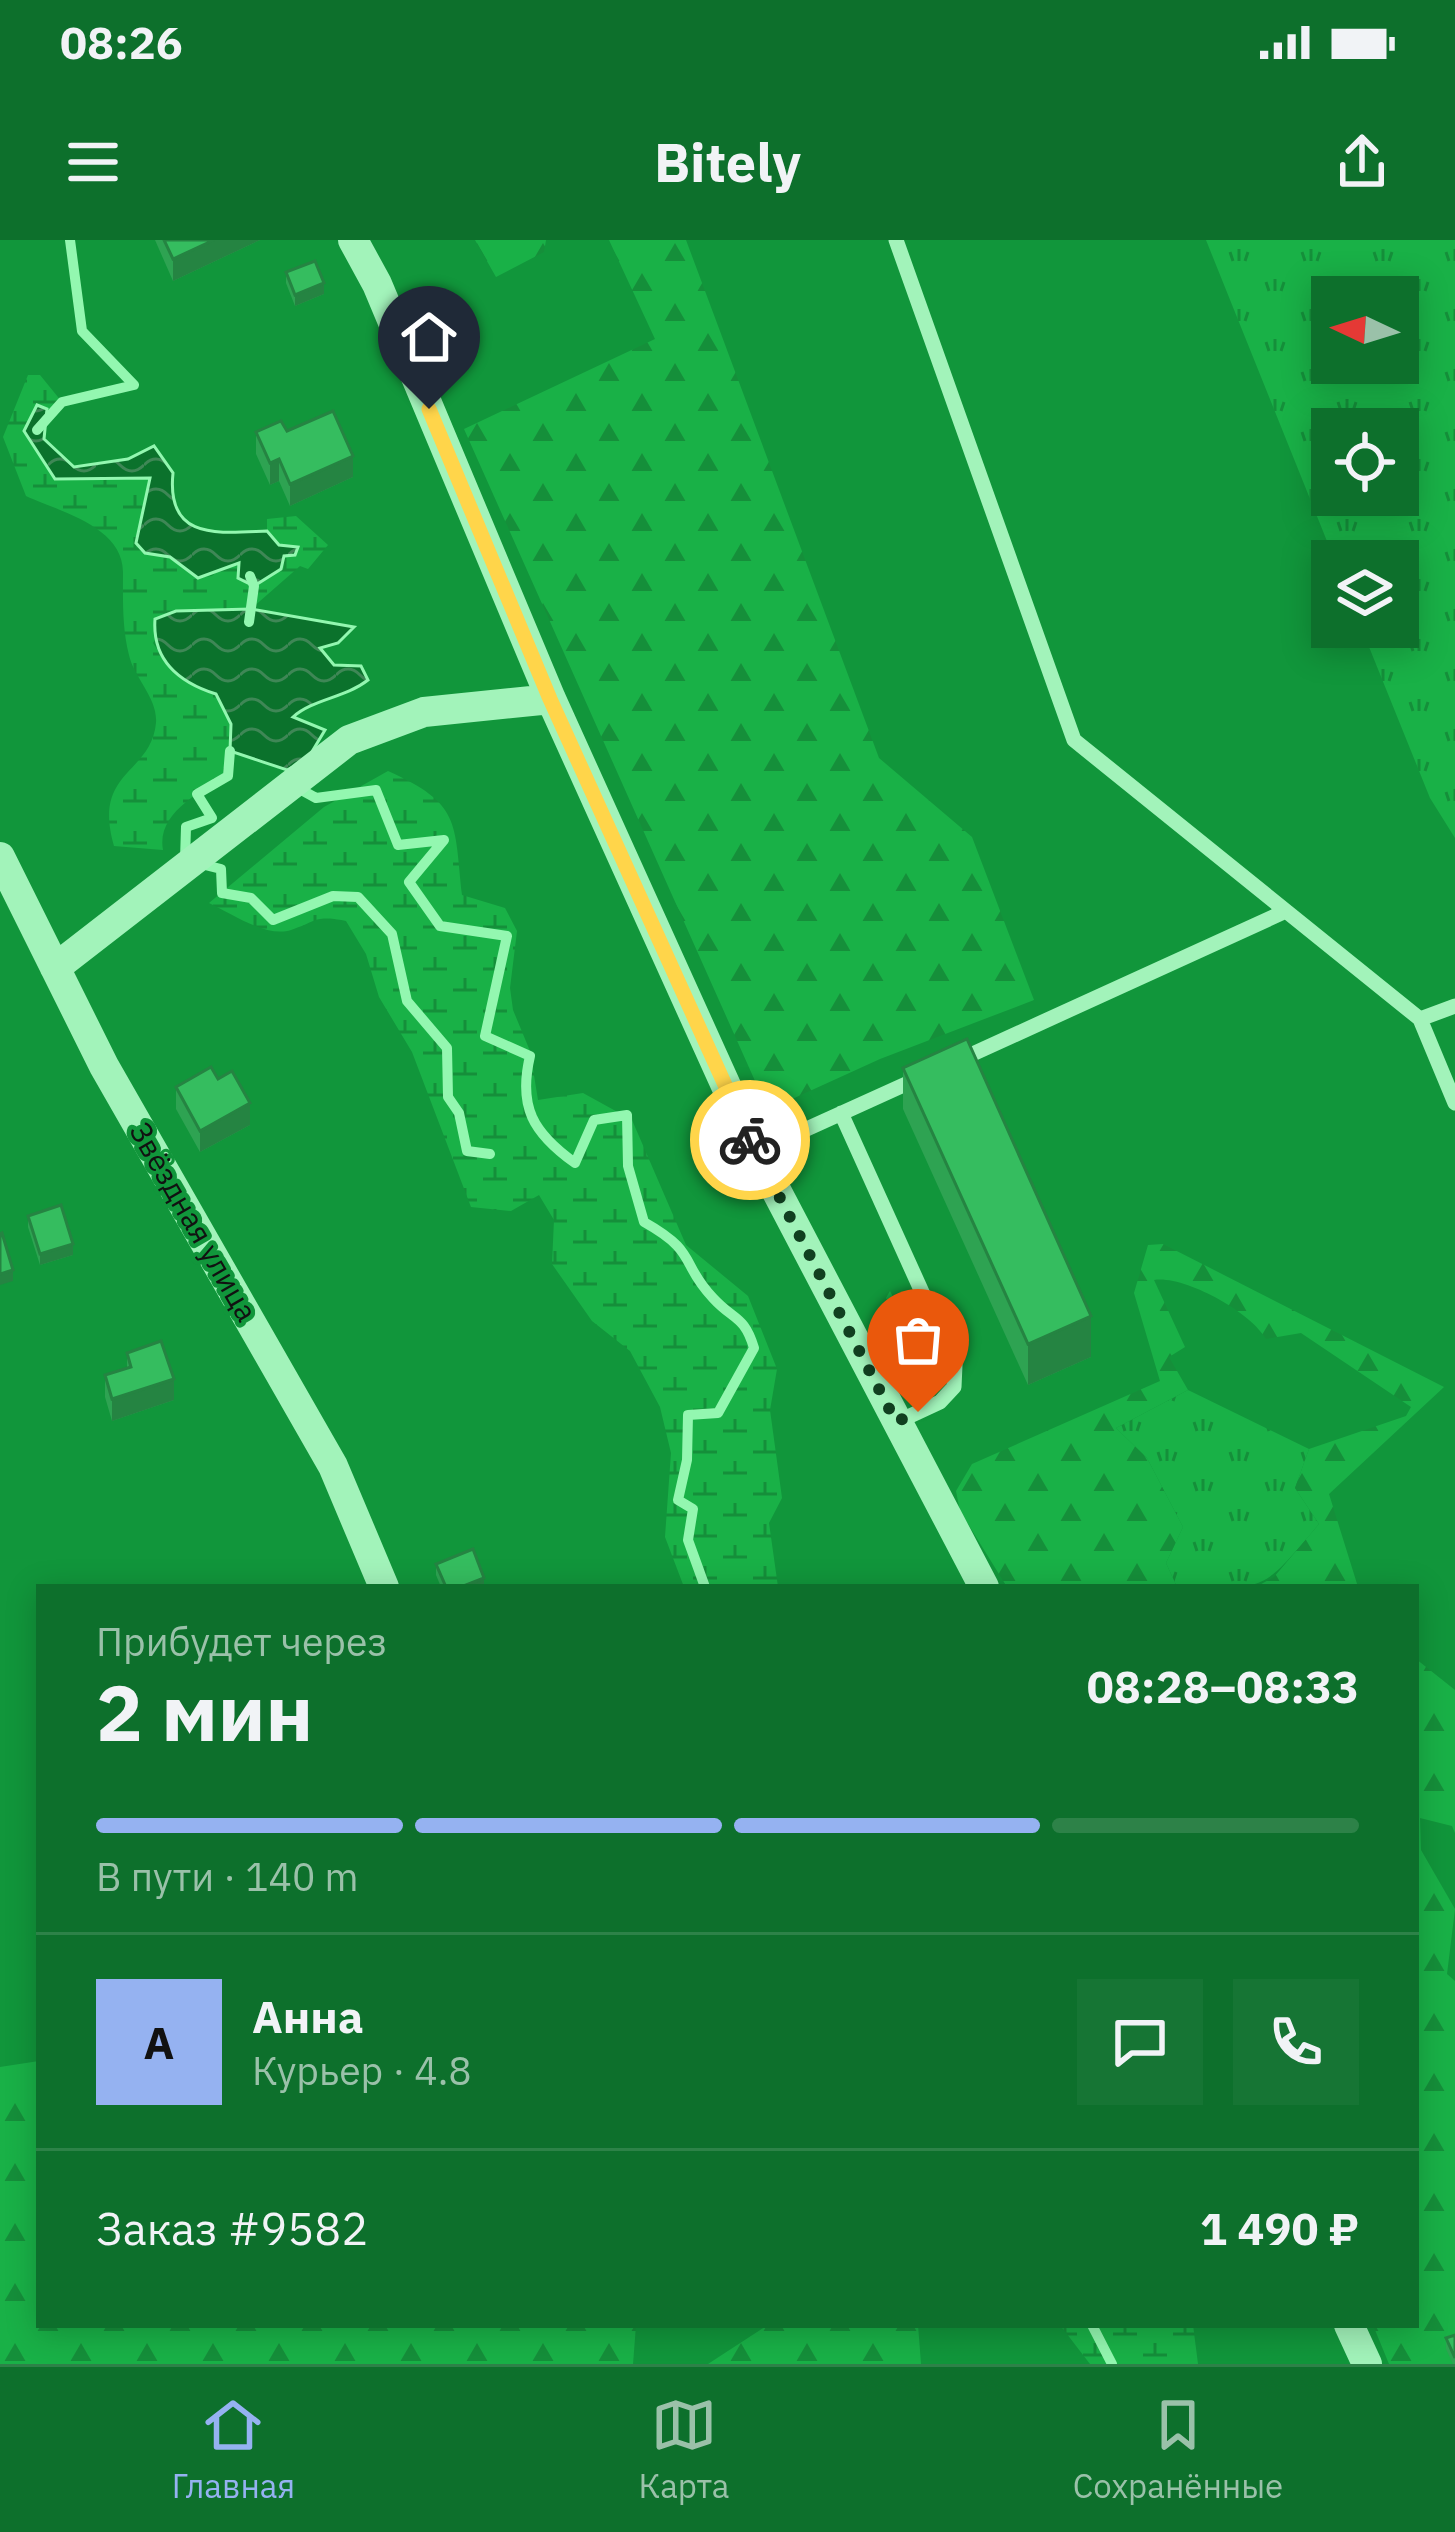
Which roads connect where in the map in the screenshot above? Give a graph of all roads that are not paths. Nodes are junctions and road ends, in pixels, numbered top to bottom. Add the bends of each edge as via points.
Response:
1 (353, 240) edge
2 (896, 240) edge
3 (550, 699) junction
4 (0, 857) edge
5 (1286, 911) junction
6 (56, 968) junction
7 (1455, 1006) edge
8 (1420, 1019) junction
9 (1455, 1103) edge
10 (841, 1113) junction
11 (756, 1152) junction
12 (896, 1422) junction
13 (383, 1584) edge
14 (982, 1584) edge
15 (1350, 2328) edge
16 (1366, 2364) edge

1 - 3 street
2 - 5 lane via 1074,740
3 - 6 street via 424,712 349,740
3 - 11 street
4 - 6 street, Звёздная улица
5 - 8 lane
5 - 10 lane
6 - 13 street, Звёздная улица via 334,1466
7 - 8 lane
8 - 9 lane
10 - 11 lane
10 - 12 lane via 955,1365 954,1387 940,1402
11 - 12 street
12 - 14 street
15 - 16 street

